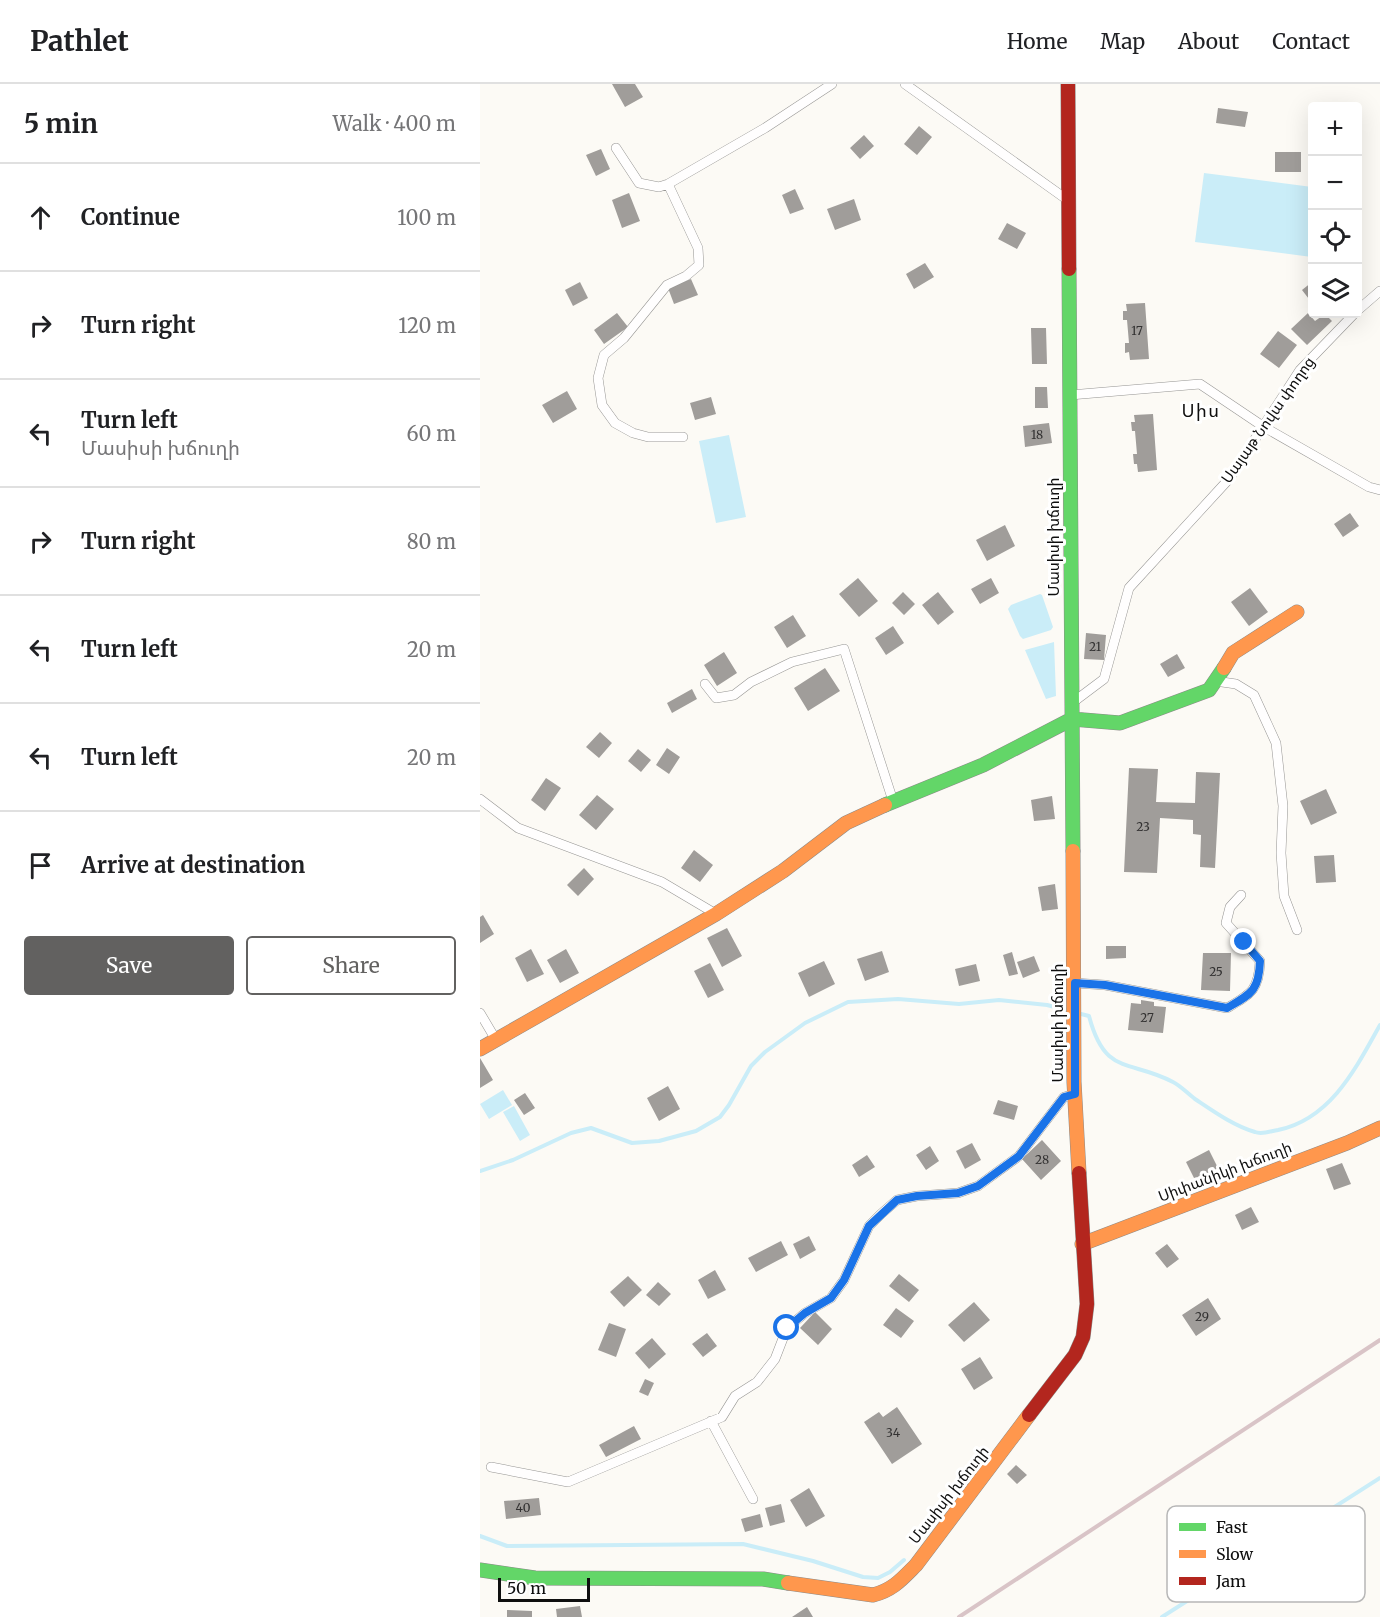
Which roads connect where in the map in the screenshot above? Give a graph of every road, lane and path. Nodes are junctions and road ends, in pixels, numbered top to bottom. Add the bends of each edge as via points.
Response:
1 (832, 84) edge
2 (905, 84) edge
3 (1068, 84) edge
4 (616, 148) dead end
5 (668, 184) junction
6 (1070, 201) junction
7 (1380, 291) edge
8 (1362, 307) edge
9 (1350, 318) edge
10 (1070, 395) junction
11 (1264, 427) junction
12 (683, 437) dead end
13 (1380, 490) edge
14 (1297, 612) dead end
15 (1215, 681) junction
16 (705, 684) dead end
17 (1072, 703) junction
18 (1072, 719) junction
19 (480, 800) edge
20 (893, 801) junction
21 (1241, 895) dead end
22 (716, 914) junction
23 (1297, 930) dead end
24 (1075, 983) junction
25 (480, 1013) edge
26 (496, 1040) junction
27 (480, 1049) edge
28 (1075, 1088) junction
29 (1380, 1128) edge
30 (1082, 1244) junction
31 (711, 1421) junction
32 (491, 1467) dead end
33 (753, 1498) dead end
34 (480, 1570) edge

1 - 5 street
2 - 6 street
3 - 6 main road, Մասիսի խճուղի
4 - 5 street via 639,183 659,187
5 - 12 street via 698,248 699,265 667,285 624,338 604,355 598,378 602,405 615,423 648,437
6 - 10 main road, Մասիսի խճուղի
7 - 8 street
9 - 11 street, Սայաթ Նովա փողոց via 1300,370
10 - 11 street via 1200,384
10 - 17 main road, Մասիսի խճուղի
11 - 13 street
11 - 17 street, Սայաթ Նովա փողոց via 1229,479 1129,588 1104,679
14 - 15 main road via 1233,653
15 - 18 main road via 1209,690 1120,723
15 - 23 street via 1236,684 1254,695 1276,743 1283,806 1284,896
16 - 20 street via 717,698 734,695 792,662 844,649
17 - 18 main road, Մասիսի խճուղի
18 - 20 main road via 982,765
18 - 24 main road, Մասիսի խճուղի
19 - 22 street via 518,828 662,882
20 - 22 main road via 846,823 783,871
21 - 24 street via 1230,907 1226,922 1260,961 1259,981 1246,996 1227,1008
22 - 26 main road
24 - 28 main road, Մասիսի խճուղի
25 - 26 street
26 - 27 main road
28 - 30 main road, Մասիսի խճուղի
28 - 31 street via 1019,1156 978,1186 958,1193 897,1200 881,1214 869,1226 844,1280 831,1298 787,1328 776,1359 757,1382 735,1396 722,1417
29 - 30 main road, Սիփանիկի խճուղի
30 - 34 main road, Մասիսի խճուղի via 1087,1304 1083,1337 1075,1355 916,1564 885,1592 862,1595 763,1579 535,1578
31 - 32 street via 568,1482
31 - 33 street

